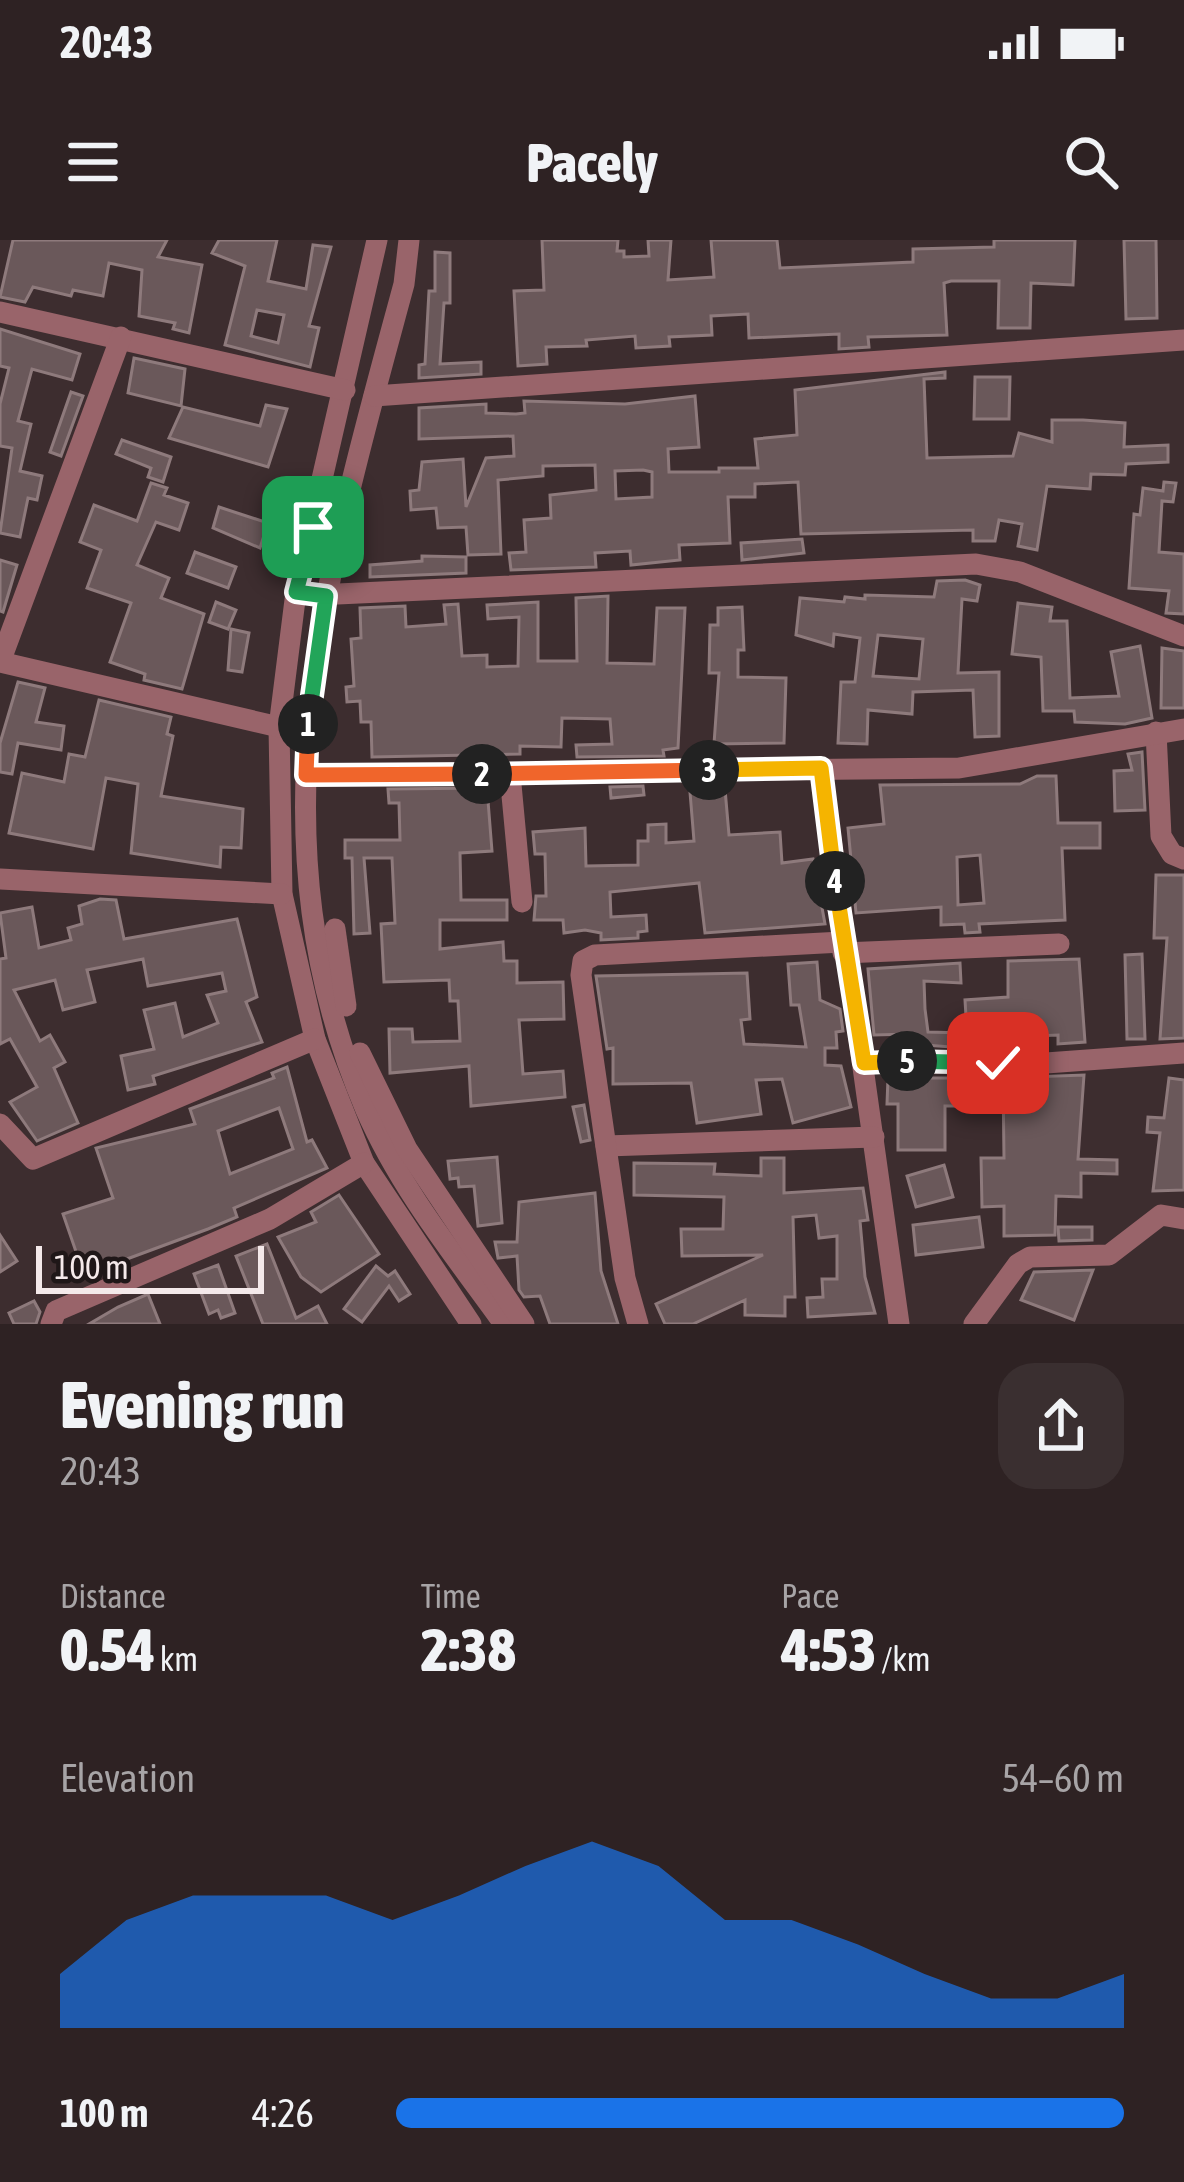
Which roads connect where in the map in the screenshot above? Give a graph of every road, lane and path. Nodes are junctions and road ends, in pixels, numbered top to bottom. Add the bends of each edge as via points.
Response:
1 (377, 240) edge
2 (409, 240) edge
3 (0, 312) edge
4 (121, 337) junction
5 (1184, 340) edge
6 (345, 390) junction
7 (374, 396) junction
8 (296, 592) junction
9 (326, 596) junction
10 (1184, 636) edge
11 (279, 727) junction
12 (1184, 729) edge
13 (1156, 731) junction
14 (821, 768) junction
15 (510, 774) junction
16 (306, 775) junction
17 (1184, 859) edge
18 (0, 879) edge
19 (28, 881) junction
20 (282, 894) junction
21 (0, 897) edge
22 (522, 902) dead end
23 (335, 929) dead end
24 (1059, 944) dead end
25 (843, 947) junction
26 (315, 1039) junction
27 (1184, 1053) edge
28 (864, 1063) junction
29 (0, 1124) edge
30 (874, 1137) junction
31 (606, 1146) junction
32 (364, 1163) junction
33 (1184, 1219) edge
34 (892, 1323) edge
35 (51, 1324) edge
36 (471, 1324) edge
37 (504, 1324) edge
38 (524, 1324) edge
39 (638, 1324) edge
40 (974, 1324) edge

1 - 6 street
2 - 7 street
3 - 4 street
4 - 6 street
4 - 11 street via 0,662
5 - 7 street
6 - 8 street
7 - 9 street
8 - 9 street
8 - 11 street
9 - 10 street via 976,564 1020,572
9 - 16 street via 309,690
11 - 20 street
12 - 13 street
13 - 14 street via 984,766
13 - 17 street via 1161,836
14 - 15 street
14 - 25 street
15 - 16 street
15 - 22 street
16 - 37 street via 304,840 317,930 367,1111 421,1209
18 - 19 street
19 - 20 street
19 - 21 street
20 - 26 street
23 - 38 street via 358,1051 407,1149
24 - 25 street
25 - 28 street
25 - 31 street via 583,961
26 - 29 street via 32,1159
26 - 32 street
27 - 28 street
28 - 30 street
30 - 31 street
30 - 34 street
31 - 39 street
32 - 35 street via 270,1219 56,1311
32 - 36 street
33 - 40 street via 1161,1215 1109,1255 1030,1257

